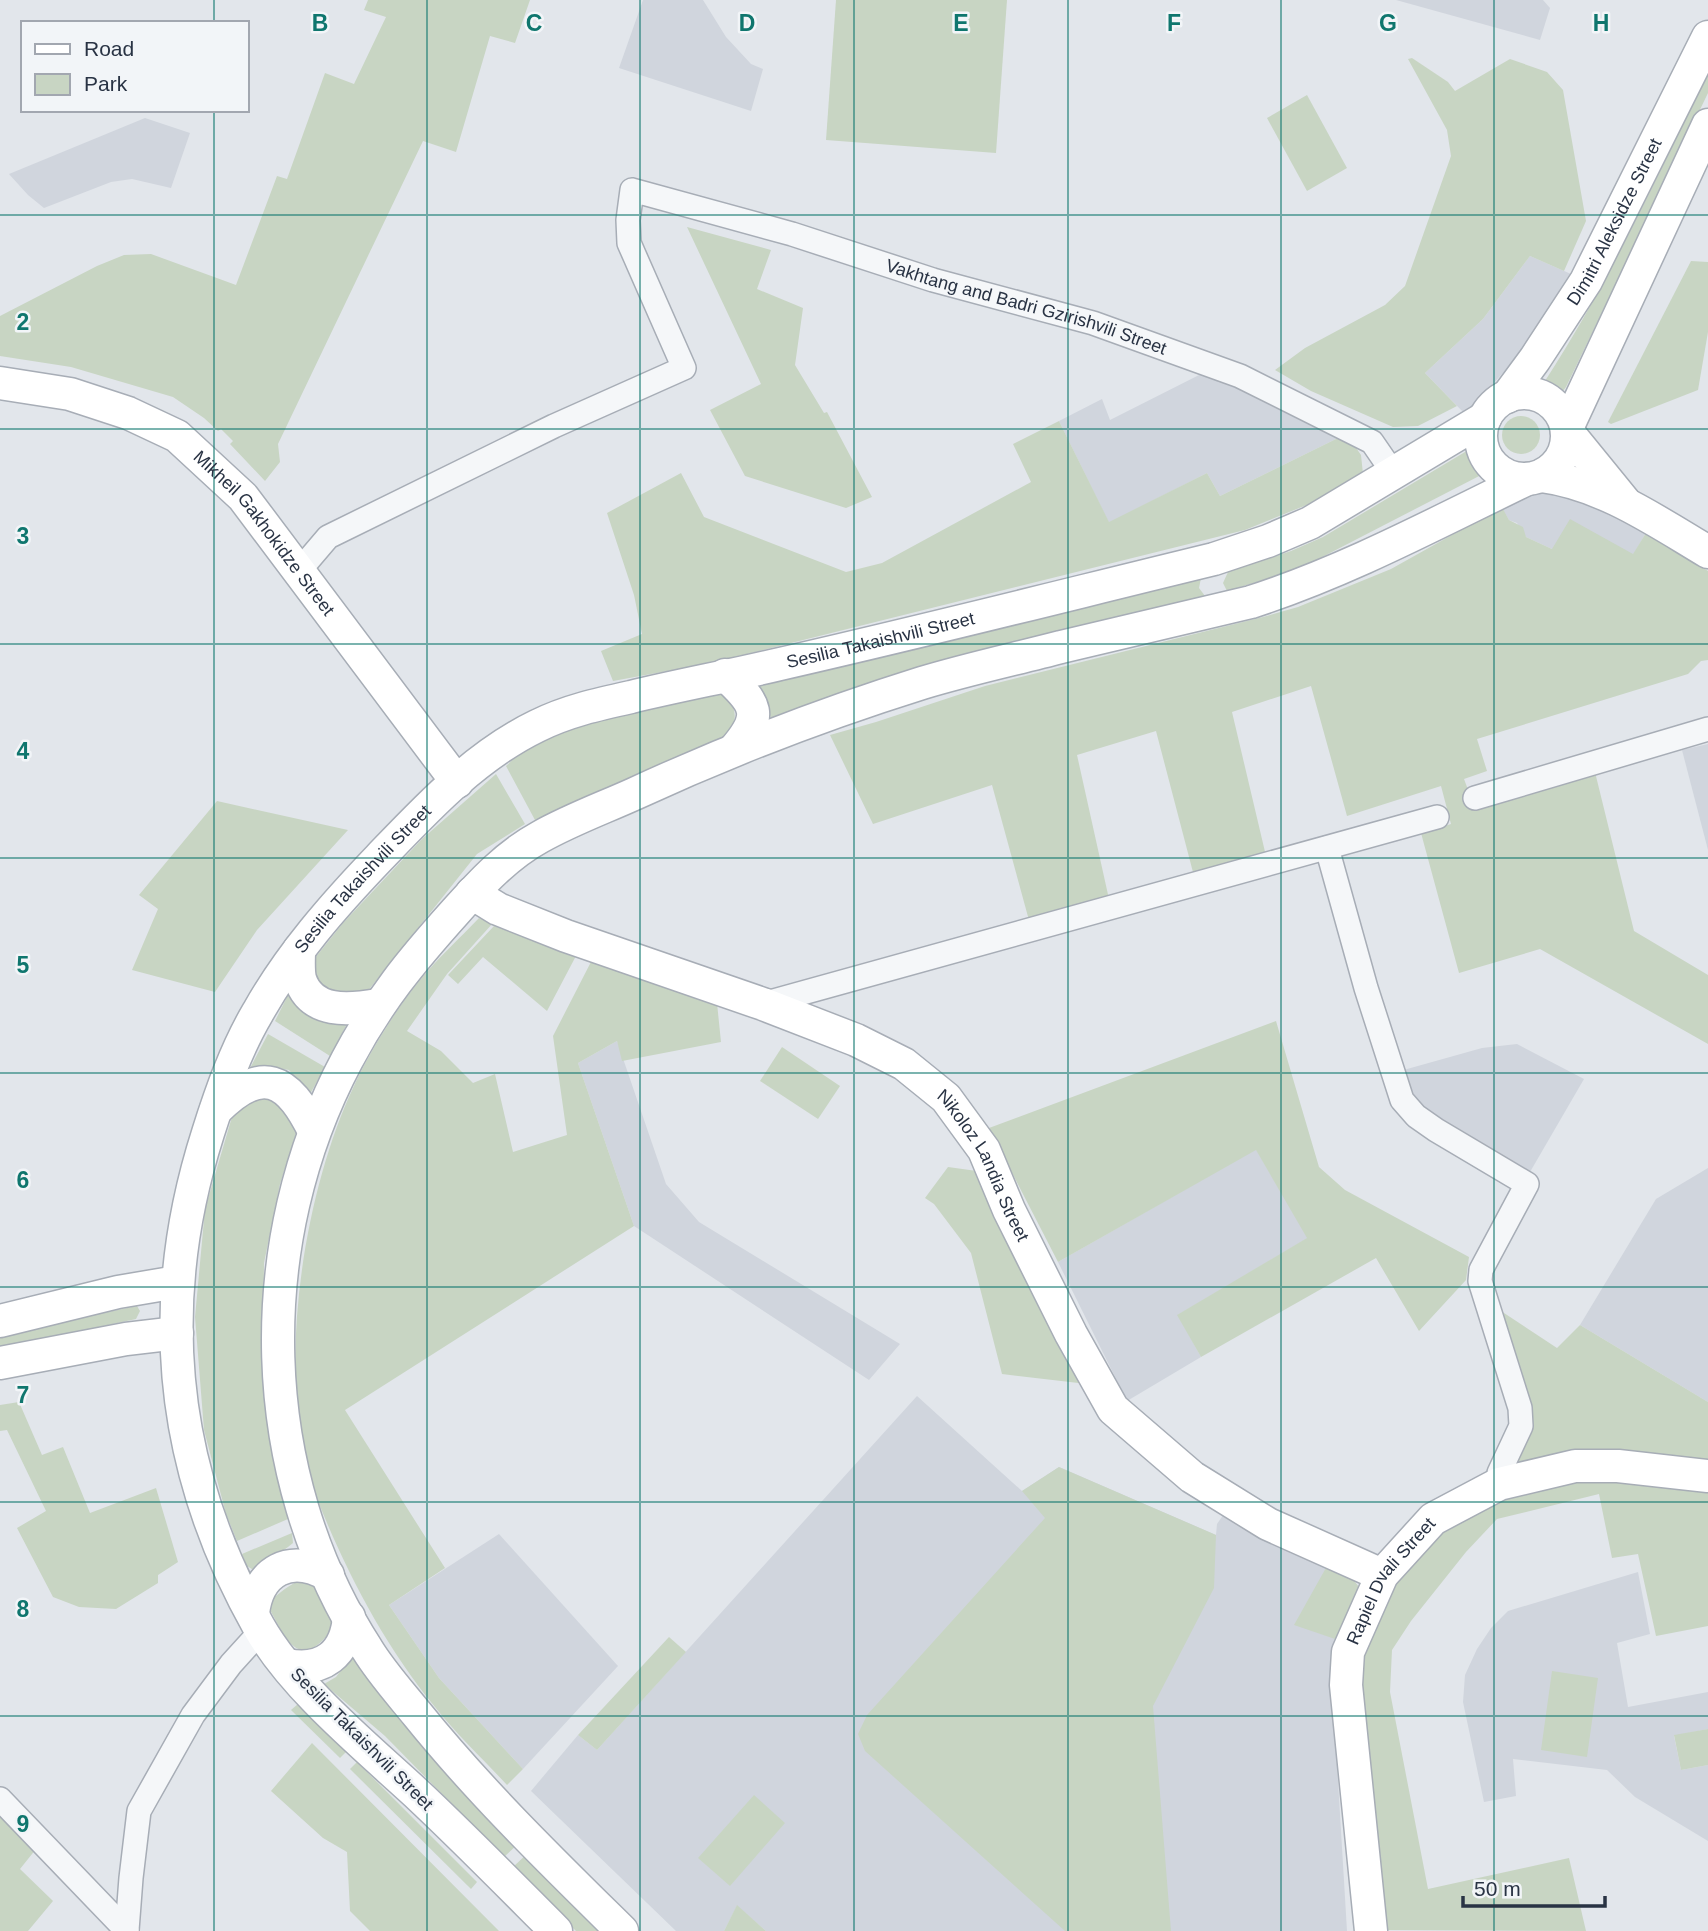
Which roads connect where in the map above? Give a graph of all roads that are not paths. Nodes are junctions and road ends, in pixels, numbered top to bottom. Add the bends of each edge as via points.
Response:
1 (1708, 37) edge
2 (1708, 125) edge
3 (0, 383) edge
4 (1496, 407) junction
5 (1567, 429) junction
6 (1394, 474) junction
7 (1534, 477) junction
8 (1625, 502) junction
9 (1708, 552) edge
10 (1214, 559) junction
11 (299, 571) junction
12 (1226, 608) junction
13 (725, 675) junction
14 (1708, 729) edge
15 (734, 750) junction
16 (457, 782) junction
17 (1475, 798) dead end
18 (1437, 817) dead end
19 (1327, 848) junction
20 (472, 893) junction
21 (299, 950) junction
22 (763, 1004) junction
23 (378, 1005) junction
24 (214, 1112) junction
25 (314, 1131) junction
26 (177, 1282) junction
27 (0, 1321) edge
28 (177, 1333) junction
29 (0, 1363) edge
30 (1708, 1476) edge
31 (1499, 1484) junction
32 (328, 1575) junction
33 (1382, 1575) junction
34 (349, 1617) junction
35 (257, 1622) junction
36 (287, 1665) junction
37 (0, 1799) edge
38 (127, 1931) edge
39 (556, 1931) edge
40 (622, 1931) edge
41 (1371, 1931) edge

1 - 4 main road, Dimitri Aleksidze Street via 1586,281 1535,359
2 - 5 main road
3 - 11 main road, Mikheil Gakhokidze Street via 70,394 177,436 243,497
4 - 5 main road via 1522,393 1537,395 1561,413
4 - 6 main road, Sesilia Takaishvili Street
4 - 7 main road via 1481,443 1492,465 1502,473
5 - 7 main road via 1562,458
5 - 8 main road
6 - 10 main road, Sesilia Takaishvili Street via 1310,523
6 - 11 street, Vakhtang and Badri Gzirishvili Street via 1372,442 1240,376 1093,323 632,190 629,243 684,368 328,537
7 - 8 main road via 1571,482
7 - 12 main road via 1335,572
8 - 9 main road
10 - 12 main road via 1211,585
10 - 13 main road, Sesilia Takaishvili Street
11 - 16 main road, Mikheil Gakhokidze Street
12 - 15 main road via 923,683
13 - 15 main road via 746,695 754,713 749,733
13 - 16 main road, Sesilia Takaishvili Street via 568,712 514,738
14 - 17 street
15 - 20 main road via 539,837
16 - 21 main road, Sesilia Takaishvili Street via 367,870
18 - 19 street
19 - 22 street
19 - 31 street via 1402,1100 1436,1130 1527,1184 1480,1270 1520,1408 1521,1426 1499,1473
20 - 22 main road, Nikoloz Landia Street via 498,909 566,936
20 - 23 main road
21 - 23 main road via 300,977 315,1000 347,1010
21 - 24 main road, Sesilia Takaishvili Street via 255,1017
22 - 33 main road, Nikoloz Landia Street via 856,1040 904,1065 946,1098 984,1150 1014,1221 1113,1409 1192,1476 1268,1524
23 - 25 main road
24 - 25 main road via 247,1084 273,1083 295,1097
24 - 26 main road, Sesilia Takaishvili Street via 194,1178
25 - 32 main road via 283,1253 279,1356 294,1483
26 - 27 main road
26 - 28 main road, Sesilia Takaishvili Street
28 - 29 main road
28 - 35 main road, Sesilia Takaishvili Street via 192,1463 214,1534
30 - 31 main road, Rapiel Dvali Street via 1575,1466
31 - 33 main road, Rapiel Dvali Street via 1433,1519
32 - 34 main road
32 - 35 main road via 296,1565 281,1568 266,1578 255,1596
33 - 41 main road, Rapiel Dvali Street via 1348,1651 1346,1685
34 - 36 main road via 343,1644 334,1656 311,1666
34 - 40 main road via 372,1656 443,1746
35 - 36 main road, Sesilia Takaishvili Street
35 - 38 street via 193,1715 139,1811
36 - 39 main road, Sesilia Takaishvili Street via 344,1727
37 - 38 street

